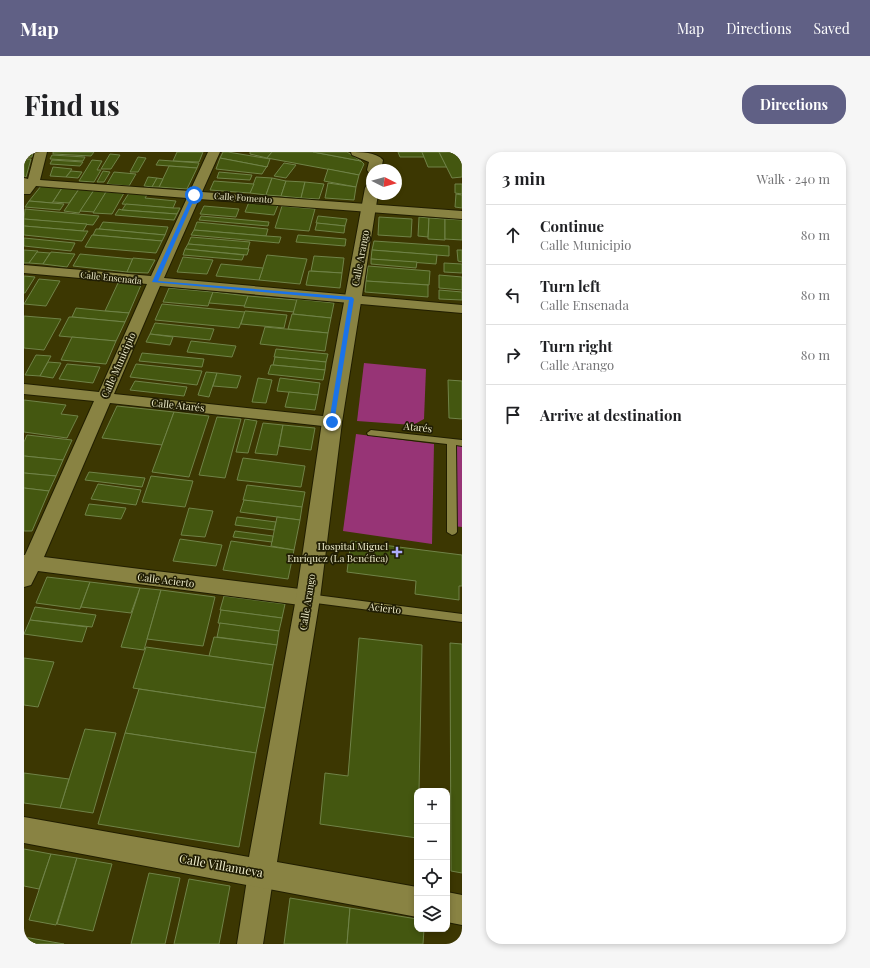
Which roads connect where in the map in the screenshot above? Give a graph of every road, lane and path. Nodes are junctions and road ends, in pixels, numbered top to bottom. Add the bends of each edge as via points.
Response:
1 (41, 152) edge
2 (214, 152) edge
3 (356, 152) edge
4 (375, 164) edge
5 (28, 182) edge
6 (24, 194) edge
7 (194, 195) junction
8 (366, 198) edge
9 (371, 200) edge
10 (382, 200) edge
11 (462, 215) edge
12 (24, 269) edge
13 (155, 282) junction
14 (352, 299) junction
15 (462, 309) edge
16 (24, 389) edge
17 (104, 398) junction
18 (332, 422) junction
19 (371, 433) dead end
20 (451, 442) junction
21 (462, 443) edge
22 (452, 532) dead end
23 (26, 568) edge
24 (308, 598) junction
25 (462, 618) edge
26 (24, 830) edge
27 (261, 873) junction
28 (414, 901) edge
29 (450, 908) edge
30 (462, 910) edge
31 (250, 944) edge

1 - 5 street
2 - 7 street, Calle Municipio
3 - 4 street via 376,160
5 - 6 street
5 - 7 street, Calle Fomento
7 - 8 street, Calle Fomento
7 - 13 street, Calle Municipio
9 - 14 street, Calle Arango
10 - 11 street, Calle Fomento
12 - 13 street, Calle Ensenada
13 - 14 street, Calle Ensenada
13 - 17 street, Calle Municipio
14 - 15 street, Calle Ensenada
14 - 18 street, Calle Arango
16 - 17 street, Calle Atarés
17 - 18 street, Calle Atarés
17 - 23 street, Calle Municipio
18 - 24 street, Calle Arango
19 - 20 lane, Atarés
20 - 21 lane, Atarés
20 - 22 lane
23 - 24 street, Calle Acierto
24 - 25 lane, Acierto
24 - 27 street, Calle Arango
26 - 27 street, Calle Villanueva
27 - 28 street, Calle Villanueva
27 - 31 street, Calle Arango
29 - 30 street

